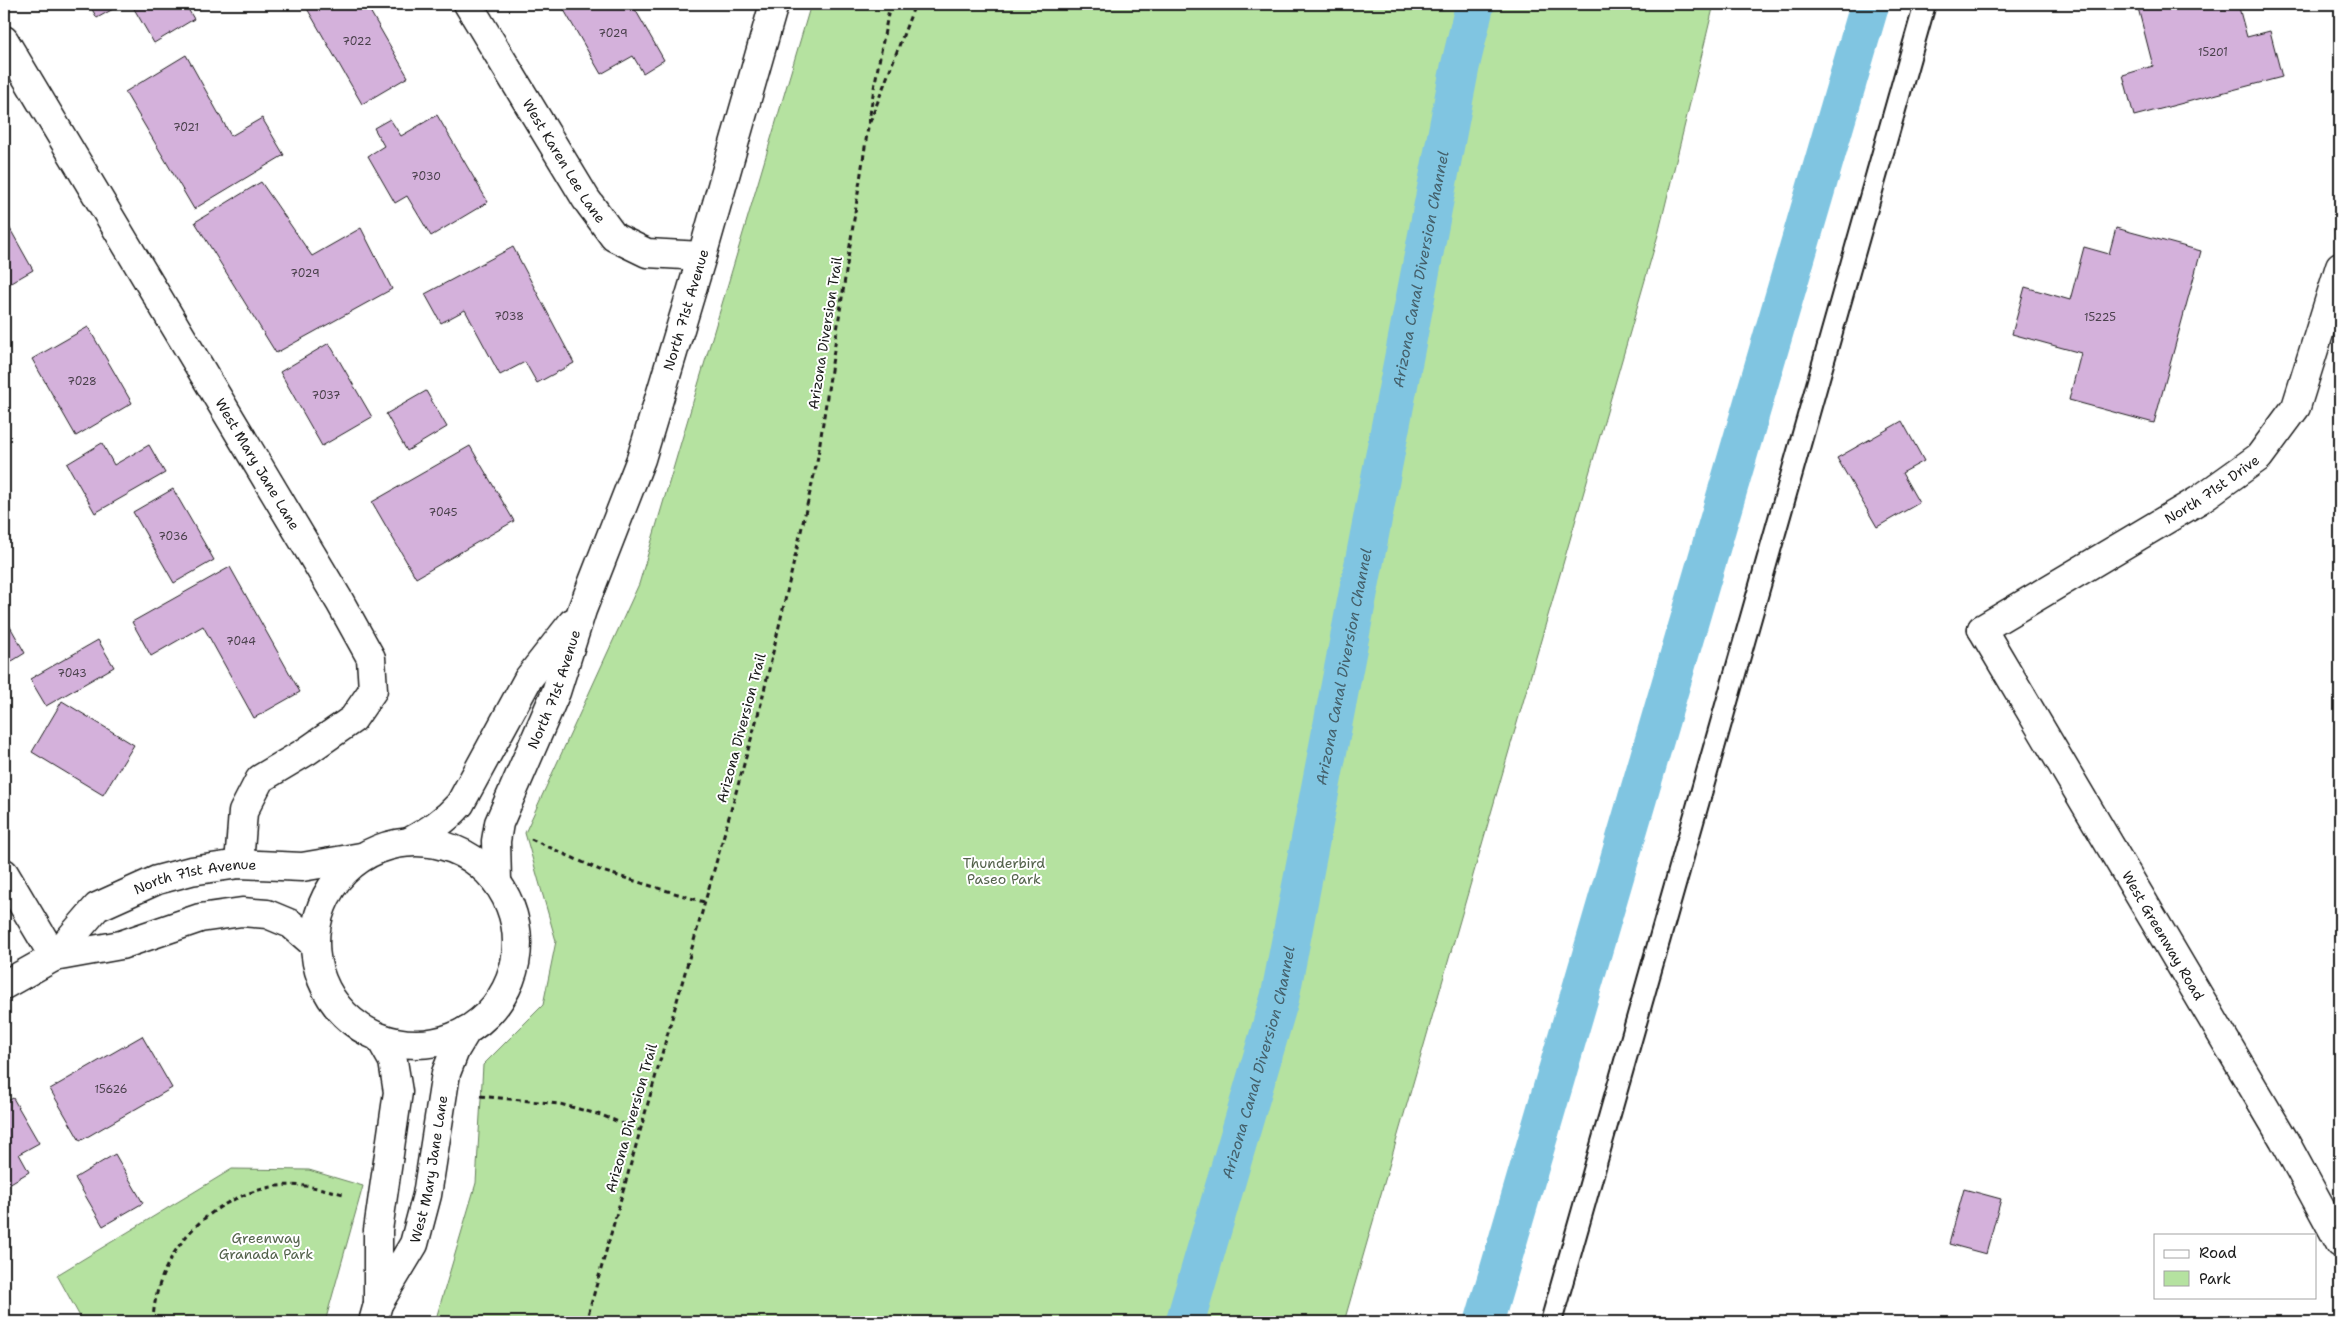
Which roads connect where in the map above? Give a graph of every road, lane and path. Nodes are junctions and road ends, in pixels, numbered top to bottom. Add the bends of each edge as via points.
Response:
1 (468, 4) edge
2 (774, 4) edge
3 (890, 4) edge
4 (915, 4) edge
5 (1925, 4) edge
6 (4, 40) edge
7 (868, 128) junction
8 (702, 256) junction
9 (2338, 283) edge
10 (582, 610) junction
11 (1982, 629) joint
12 (531, 839) dead end
13 (409, 842) junction
14 (363, 856) junction
15 (239, 864) junction
16 (4, 873) edge
17 (497, 882) junction
18 (704, 902) junction
19 (314, 944) junction
20 (54, 957) junction
21 (4, 985) edge
22 (467, 1030) junction
23 (380, 1038) junction
24 (480, 1096) dead end
25 (639, 1130) junction
26 (343, 1194) dead end
27 (2340, 1243) edge
28 (375, 1313) edge
29 (153, 1322) edge
30 (586, 1322) edge
31 (1551, 1322) edge

1 - 8 street, West Karen Lee Lane via 586,199 614,237 646,253
2 - 8 street, North 71st Avenue
3 - 7 path, Arizona Diversion Trail
4 - 7 path, Arizona Diversion Trail
5 - 31 lane
6 - 15 street, West Mary Jane Lane via 371,658 373,690 353,719 260,779 243,812
7 - 18 path, Arizona Diversion Trail via 817,462 761,704
8 - 10 street, North 71st Avenue via 641,458
9 - 11 street, North 71st Drive via 2296,407 2259,458 2199,500
10 - 13 street, North 71st Avenue via 528,679 460,804 436,827
10 - 17 street, North 71st Avenue via 556,692 500,823 496,841
11 - 27 street, West Greenway Road via 2284,1140
12 - 18 path via 602,871
13 - 14 street, North 71st Avenue
13 - 17 street, North 71st Avenue via 434,843 458,851 480,864
14 - 15 street, North 71st Avenue via 302,867
14 - 19 street, North 71st Avenue via 342,873 327,894 318,918
15 - 20 street, North 71st Avenue via 157,880 97,907
16 - 20 street
17 - 22 street, North 71st Avenue via 512,913 517,946 506,987 493,1008
18 - 25 path, Arizona Diversion Trail
19 - 20 street, North 71st Avenue via 292,924 266,914 242,912 200,918 121,945
19 - 23 street, North 71st Avenue via 320,974 333,1001 354,1023
20 - 21 street, North 71st Avenue
22 - 23 street, North 71st Avenue via 440,1042 410,1044
22 - 28 street, West Mary Jane Lane via 446,1072 427,1195 414,1244
23 - 28 street, West Mary Jane Lane via 393,1061 398,1092 378,1230
24 - 25 path via 560,1104
25 - 30 path, Arizona Diversion Trail
26 - 29 path via 309,1186 273,1186 238,1196 207,1214 182,1239 164,1270 154,1304

